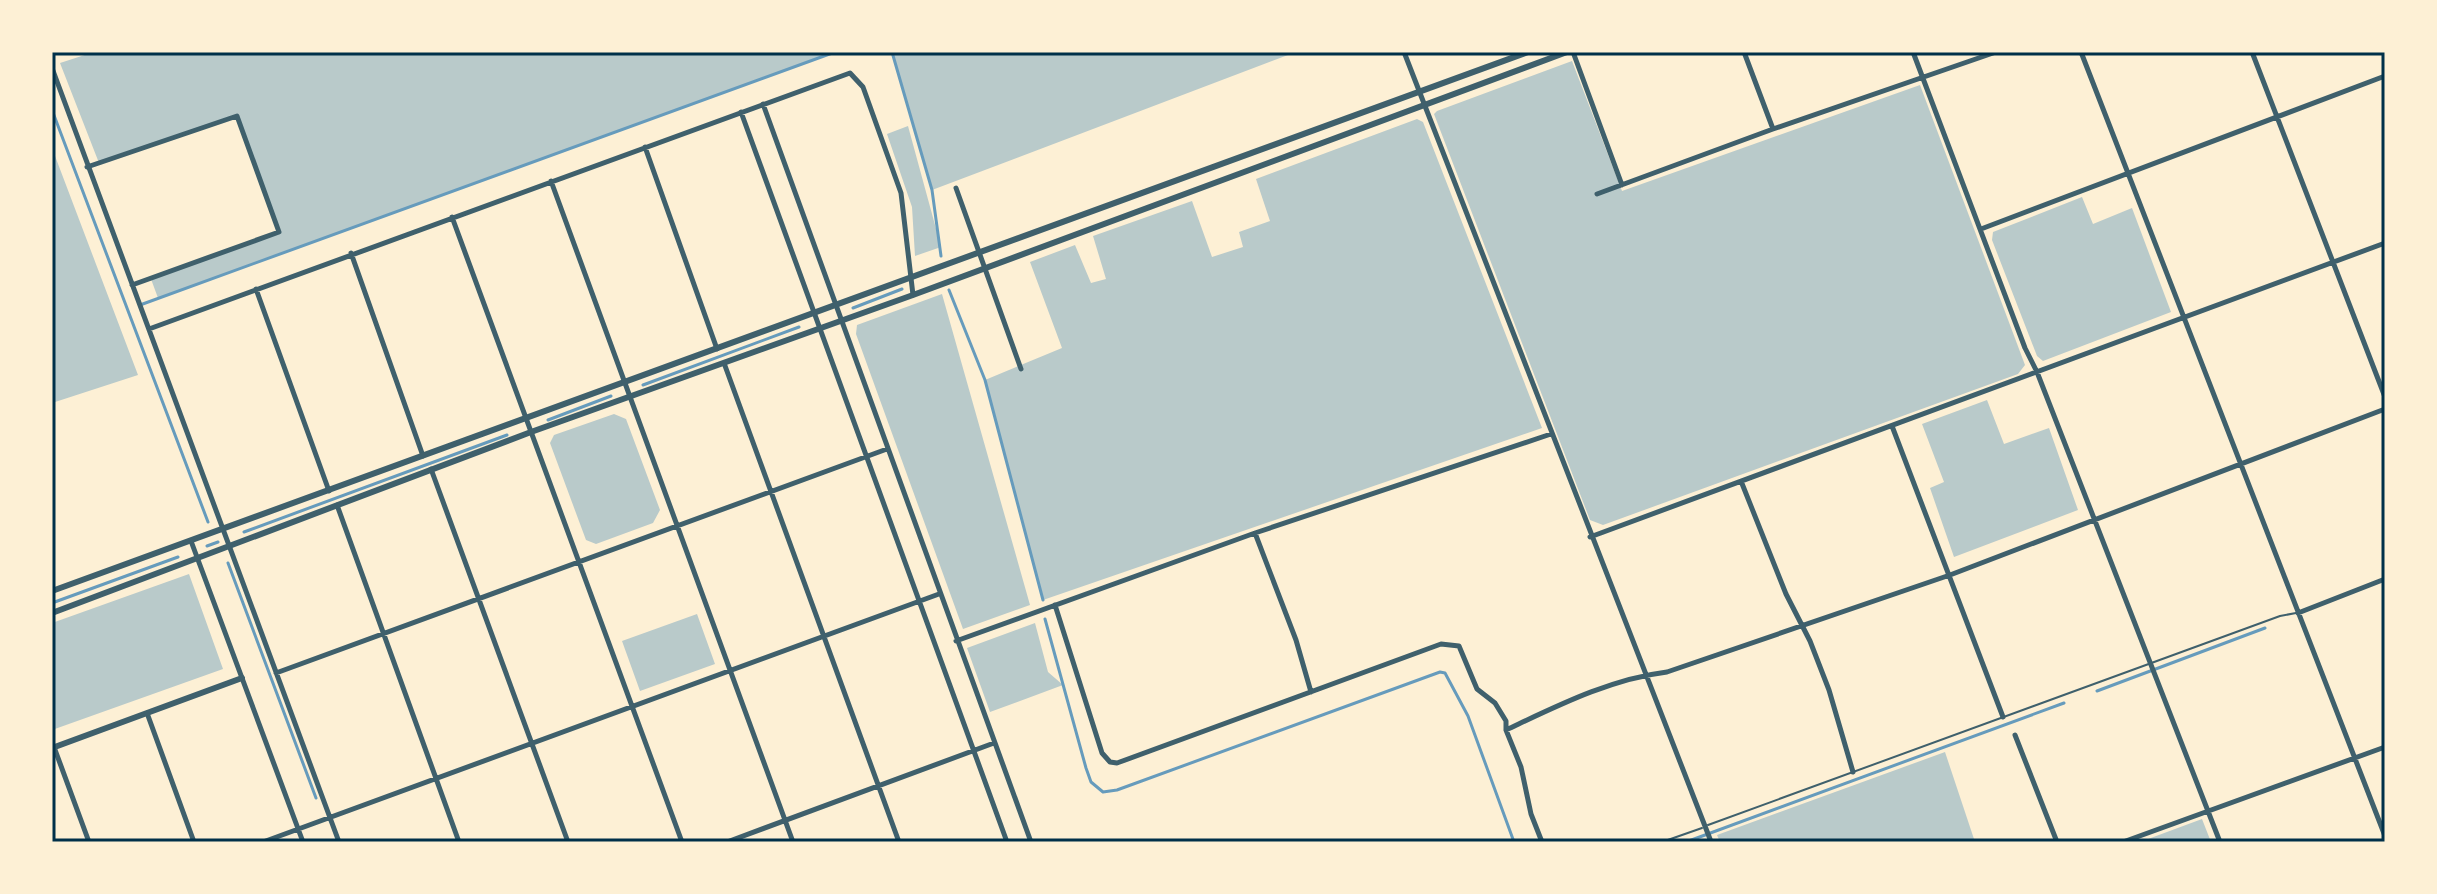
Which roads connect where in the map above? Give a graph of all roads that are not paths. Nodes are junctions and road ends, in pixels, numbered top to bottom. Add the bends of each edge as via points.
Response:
1 (1404, 52) edge
2 (1528, 52) edge
3 (1567, 52) edge
4 (1573, 52) edge
5 (1744, 52) edge
6 (1913, 52) edge
7 (1996, 52) edge
8 (2081, 52) edge
9 (2252, 52) edge
10 (52, 68) edge
11 (2385, 76) edge
12 (1923, 78) junction
13 (1419, 92) junction
14 (763, 104) junction
15 (1424, 106) junction
16 (741, 112) junction
17 (2277, 116) junction
18 (1773, 129) junction
19 (1271, 146) junction
20 (645, 147) junction
21 (1275, 161) junction
22 (87, 167) junction
23 (2128, 173) junction
24 (551, 181) junction
25 (1622, 185) junction
26 (956, 188) dead end
27 (1597, 194) dead end
28 (1123, 200) junction
29 (1128, 215) junction
30 (452, 217) junction
31 (1981, 229) junction
32 (2385, 243) edge
33 (351, 253) junction
34 (979, 254) junction
35 (2332, 262) junction
36 (984, 268) junction
37 (909, 279) junction
38 (132, 285) junction
39 (256, 289) junction
40 (913, 295) junction
41 (835, 306) junction
42 (815, 314) junction
43 (2183, 317) junction
44 (841, 321) junction
45 (820, 328) junction
46 (149, 329) junction
47 (718, 350) junction
48 (724, 363) junction
49 (1021, 369) dead end
50 (2037, 372) junction
51 (624, 384) junction
52 (629, 397) junction
53 (2385, 397) edge
54 (2385, 409) edge
55 (527, 420) junction
56 (1892, 426) junction
57 (531, 432) junction
58 (1551, 434) junction
59 (887, 449) junction
60 (868, 456) junction
61 (424, 457) junction
62 (2240, 463) junction
63 (431, 469) junction
64 (1741, 481) junction
65 (329, 491) junction
66 (771, 492) junction
67 (337, 505) junction
68 (2093, 520) junction
69 (677, 526) junction
70 (224, 530) junction
71 (1255, 533) junction
72 (1590, 537) junction
73 (191, 541) junction
74 (229, 546) junction
75 (198, 558) junction
76 (579, 562) junction
77 (1950, 575) junction
78 (2385, 579) edge
79 (52, 591) edge
80 (939, 594) junction
81 (479, 598) junction
82 (921, 600) junction
83 (1055, 605) junction
84 (52, 613) edge
85 (2298, 613) junction
86 (1802, 624) junction
87 (384, 634) junction
88 (824, 636) junction
89 (956, 641) junction
90 (2150, 663) junction
91 (731, 670) junction
92 (276, 673) junction
93 (1646, 675) junction
94 (242, 678) junction
95 (1311, 692) junction
96 (632, 707) junction
97 (147, 713) junction
98 (2003, 717) junction
99 (1506, 730) junction
100 (2015, 735) dead end
101 (532, 743) junction
102 (994, 743) junction
103 (2385, 747) edge
104 (53, 748) edge
105 (975, 750) junction
106 (2355, 758) junction
107 (1853, 772) junction
108 (437, 778) junction
109 (879, 786) junction
110 (2207, 812) junction
111 (330, 817) junction
112 (785, 820) junction
113 (1705, 827) junction
114 (298, 829) junction
115 (2385, 836) edge
116 (1711, 840) edge
117 (89, 842) edge
118 (194, 842) edge
119 (263, 842) edge
120 (303, 842) edge
121 (339, 842) edge
122 (459, 842) edge
123 (568, 842) edge
124 (682, 842) edge
125 (727, 842) edge
126 (793, 842) edge
127 (899, 842) edge
128 (1007, 842) edge
129 (1031, 842) edge
130 (1542, 842) edge
131 (1662, 842) edge
132 (2057, 842) edge
133 (2123, 842) edge
134 (2220, 842) edge

1 - 13 street
2 - 13 street
3 - 15 street
4 - 25 street
5 - 18 street
6 - 12 street
7 - 12 street
8 - 23 street
9 - 17 street
10 - 22 street
11 - 17 street
12 - 18 street
12 - 31 street
13 - 15 street
13 - 19 street
14 - 16 street
14 - 37 street via 850,73 863,87 901,193
14 - 41 street
15 - 21 street
15 - 58 street
16 - 20 street
16 - 42 street
17 - 23 street
17 - 35 street
18 - 25 street
19 - 21 street
19 - 28 street
20 - 24 street
20 - 47 street
21 - 29 street
22 - 38 street
22 - 38 street via 237,116 279,232
23 - 31 street
23 - 43 street
24 - 30 street
24 - 51 street
25 - 27 street
26 - 34 street
28 - 29 street
28 - 34 street
29 - 36 street
30 - 33 street
30 - 55 street
31 - 50 street
32 - 35 street
33 - 39 street
33 - 61 street
34 - 36 street
34 - 37 street
35 - 43 street
35 - 53 street
36 - 40 street
36 - 49 street
37 - 40 street
37 - 41 street
38 - 46 street
39 - 46 street
39 - 65 street
40 - 44 street
41 - 42 street
41 - 44 street
42 - 45 street
42 - 47 street
43 - 50 street
43 - 62 street
44 - 45 street
44 - 59 street
45 - 48 street
45 - 60 street
46 - 70 street
47 - 51 street
48 - 52 street
48 - 66 street
50 - 56 street
50 - 68 street
51 - 52 street
51 - 55 street
52 - 57 street
52 - 69 street
54 - 62 street
55 - 57 street
55 - 61 street
56 - 64 street
56 - 77 street
57 - 63 street
57 - 76 street
58 - 71 street
58 - 72 street
59 - 60 street
59 - 80 street
60 - 66 street
60 - 82 street
61 - 65 street
62 - 68 street
62 - 85 street
63 - 67 street
63 - 81 street
64 - 72 street
64 - 86 street
65 - 70 street
66 - 69 street
66 - 88 street
67 - 74 street
67 - 87 street
68 - 77 street
68 - 90 street
69 - 76 street
69 - 91 street
70 - 73 street
70 - 74 street
71 - 83 street
71 - 95 street
72 - 93 street
73 - 75 street
73 - 79 street
74 - 75 street
74 - 92 street
75 - 84 street
75 - 94 street
76 - 81 street
76 - 96 street
77 - 86 street
77 - 98 street
78 - 85 street
80 - 82 street
80 - 89 street
81 - 87 street
81 - 101 street
82 - 88 street
82 - 105 street
83 - 89 street
83 - 95 street via 1102,753 1110,762
85 - 90 lane
85 - 106 street
86 - 93 street
86 - 107 street via 1829,690
87 - 92 street
87 - 108 street
88 - 91 street
88 - 109 street
89 - 102 street
90 - 98 lane
90 - 110 street
91 - 96 street
91 - 112 street
92 - 111 street
93 - 99 street via 1564,702
93 - 113 street
94 - 97 street
94 - 114 street
95 - 99 street via 1441,644 1459,646 1477,689 1501,710
96 - 101 street
96 - 124 street
97 - 104 street
97 - 118 street
98 - 107 lane
99 - 130 street
100 - 132 street
101 - 108 street
101 - 123 street
102 - 105 street
102 - 129 street
103 - 106 street
104 - 117 street
105 - 109 street
105 - 128 street
106 - 110 street
106 - 115 street
107 - 113 lane
108 - 111 street
108 - 122 street
109 - 112 street
109 - 127 street
110 - 133 street
110 - 134 street
111 - 114 street
111 - 121 street
112 - 125 street
112 - 126 street
113 - 116 street
113 - 131 lane
114 - 119 street
114 - 120 street

